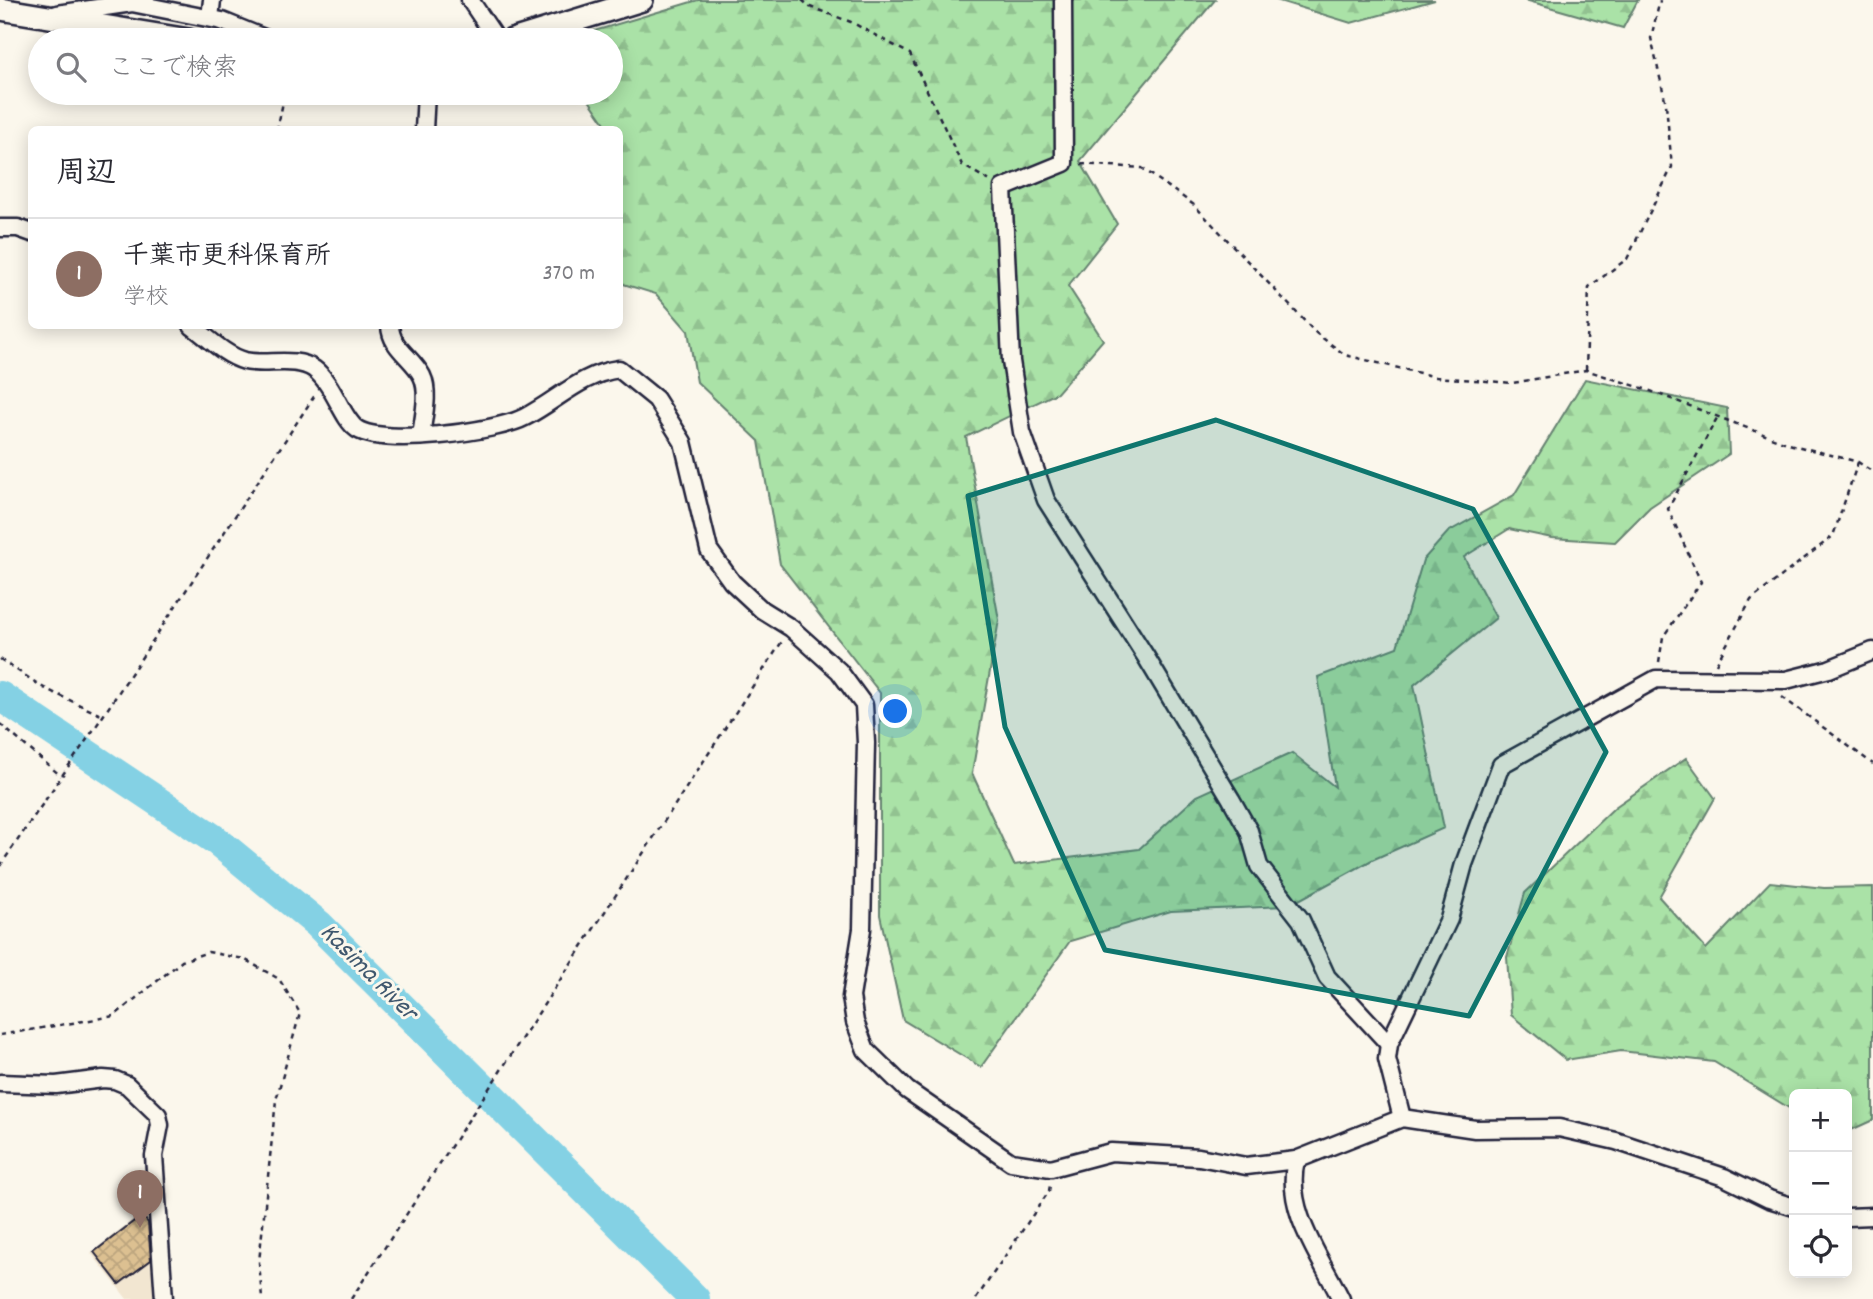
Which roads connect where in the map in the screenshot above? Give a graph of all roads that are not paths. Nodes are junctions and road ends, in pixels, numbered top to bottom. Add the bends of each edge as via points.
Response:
1 (212, 0) edge
2 (470, 0) edge
3 (642, 0) edge
4 (1063, 0) edge
5 (0, 9) edge
6 (43, 16) junction
7 (210, 18) junction
8 (116, 28) edge
9 (237, 28) edge
10 (489, 28) edge
11 (551, 28) edge
12 (425, 105) edge
13 (424, 126) edge
14 (0, 228) edge
15 (28, 232) edge
16 (197, 329) edge
17 (391, 329) edge
18 (421, 436) junction
19 (1873, 651) edge
20 (1389, 1044) junction
21 (0, 1083) edge
22 (1402, 1118) junction
23 (1296, 1160) junction
24 (1789, 1205) edge
25 (1873, 1216) edge
26 (1852, 1217) edge
27 (164, 1299) edge
28 (1341, 1299) edge

1 - 7 street
2 - 10 street
3 - 11 main road
4 - 20 street via 1064,163 1003,188 1011,361 1022,432 1046,500 1231,799 1249,831 1259,866 1301,920 1327,977
5 - 6 main road
6 - 7 street via 132,3
6 - 8 main road
7 - 9 street
12 - 13 street
14 - 15 street
16 - 18 street via 245,361 312,368 358,429 375,435
17 - 18 street via 396,345 424,378
18 - 23 street via 496,429 525,417 585,378 619,369 656,399 683,442 709,550 762,610 791,628 839,671 864,705 862,929 851,997 866,1050 907,1090 1011,1162 1051,1168 1111,1152 1199,1157 1246,1166
19 - 20 street via 1786,680 1656,679 1501,765 1449,919
20 - 22 street via 1387,1059
21 - 27 street via 115,1080 127,1085 158,1115 154,1156
22 - 23 street
22 - 24 street via 1475,1129 1559,1128 1605,1138 1724,1177
23 - 28 street via 1296,1208
25 - 26 street

